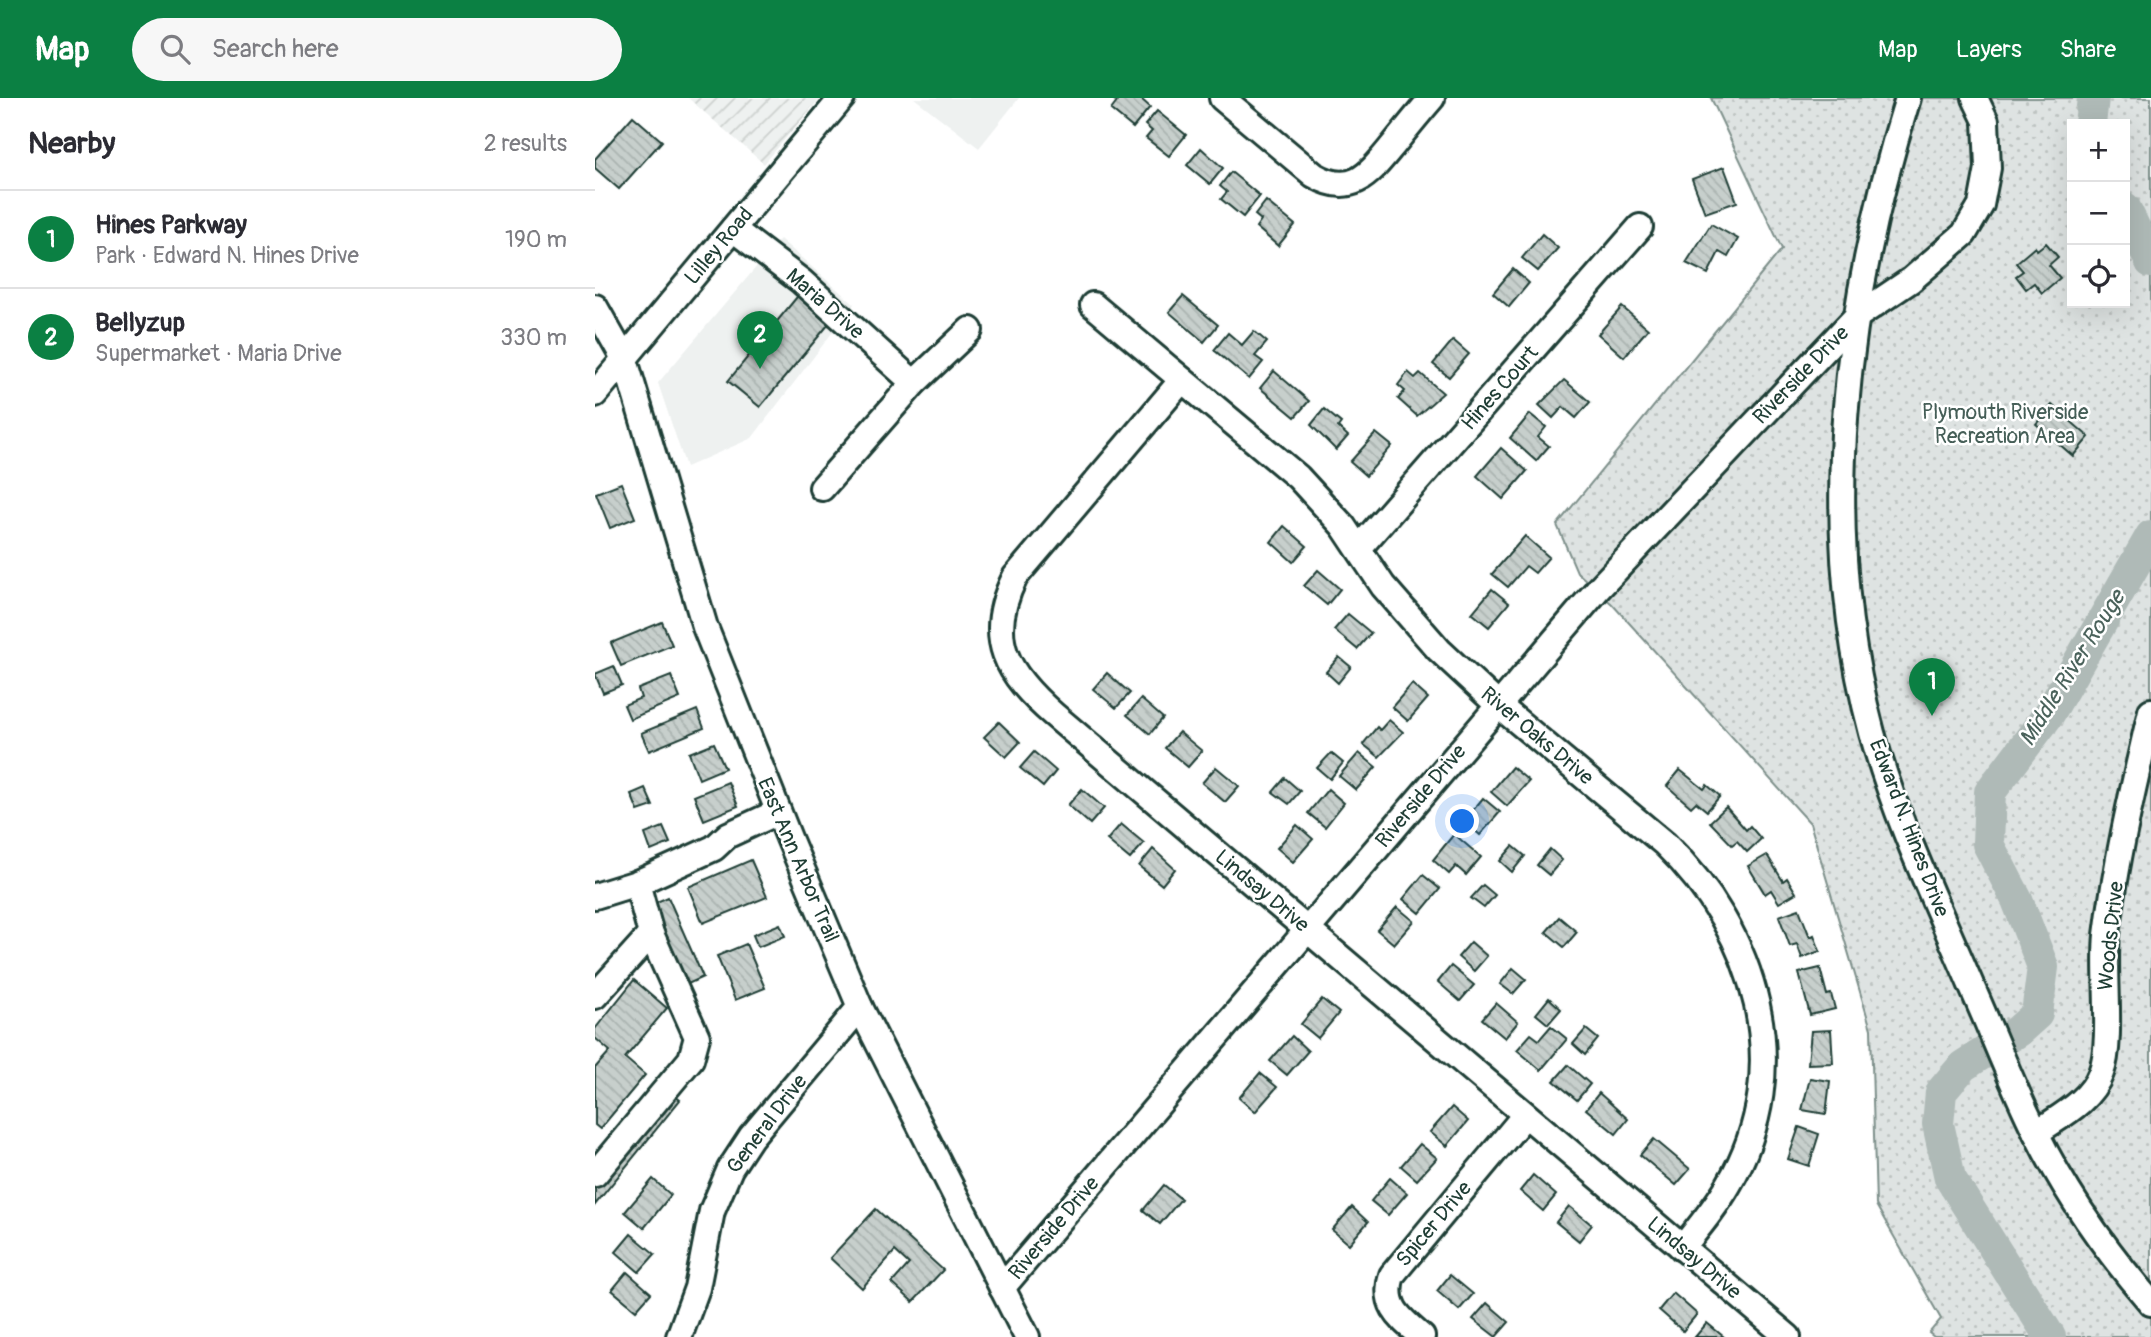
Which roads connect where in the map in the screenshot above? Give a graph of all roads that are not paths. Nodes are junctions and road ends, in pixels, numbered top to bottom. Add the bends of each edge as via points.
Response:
1 (842, 98) edge
2 (1222, 98) edge
3 (1432, 98) edge
4 (1908, 98) edge
5 (1975, 98) edge
6 (1640, 227) dead end
7 (733, 229) junction
8 (1093, 305) dead end
9 (595, 307) edge
10 (1856, 317) junction
11 (970, 331) dead end
12 (625, 360) junction
13 (1182, 380) junction
14 (914, 383) junction
15 (595, 394) edge
16 (822, 488) dead end
17 (1359, 548) junction
18 (1498, 705) junction
19 (2151, 710) edge
20 (781, 818) junction
21 (637, 883) junction
22 (595, 895) edge
23 (1308, 930) junction
24 (651, 934) junction
25 (595, 996) edge
26 (860, 1007) junction
27 (1525, 1115) junction
28 (2036, 1133) junction
29 (595, 1174) edge
30 (1682, 1248) junction
31 (1002, 1288) junction
32 (2151, 1303) edge
33 (1018, 1332) edge
34 (679, 1337) edge
35 (1422, 1337) edge
36 (1788, 1337) edge

1 - 7 street, Lilley Road
2 - 3 street via 1314,175 1343,184 1369,174
4 - 10 street, Edward N. Hines Drive via 1870,232
5 - 10 street, Riverside Drive via 1986,121 1989,168 1981,205 1964,234 1943,254
6 - 17 street, Hines Court
7 - 12 street, Lilley Road
7 - 14 street, Maria Drive via 801,281
8 - 13 street, River Oaks Drive
9 - 12 street, East Ann Arbor Trail
10 - 18 street, Riverside Drive via 1598,589
10 - 28 street, Edward N. Hines Drive via 1843,514 1847,597 1858,671 1892,795
11 - 14 street
12 - 15 street, Lilley Road
12 - 20 street, East Ann Arbor Trail via 705,627
13 - 17 street, River Oaks Drive via 1322,500
13 - 23 street, Lindsay Drive via 1015,577 1003,608 1003,645 1025,690
14 - 16 street
17 - 18 street, River Oaks Drive via 1413,623
18 - 23 street, Riverside Drive
18 - 30 street, River Oaks Drive via 1688,866 1725,915 1749,970 1762,1045 1755,1116 1730,1182
19 - 28 street, Woods Drive via 2107,937 2102,1073 2086,1097
20 - 21 street via 728,835 714,848
20 - 26 street, East Ann Arbor Trail
21 - 22 street
21 - 24 street
23 - 27 street, Lindsay Drive
23 - 31 street, Riverside Drive
24 - 25 street
24 - 29 street via 697,1037 691,1059
26 - 31 street, East Ann Arbor Trail
26 - 34 street, General Drive via 751,1137 730,1169 712,1211 697,1287
27 - 30 street, Lindsay Drive
27 - 35 street, Spicer Drive via 1392,1275 1388,1287 1391,1306
28 - 32 street, Edward N. Hines Drive via 2082,1212
30 - 36 street, Lindsay Drive
31 - 33 street, East Ann Arbor Trail

